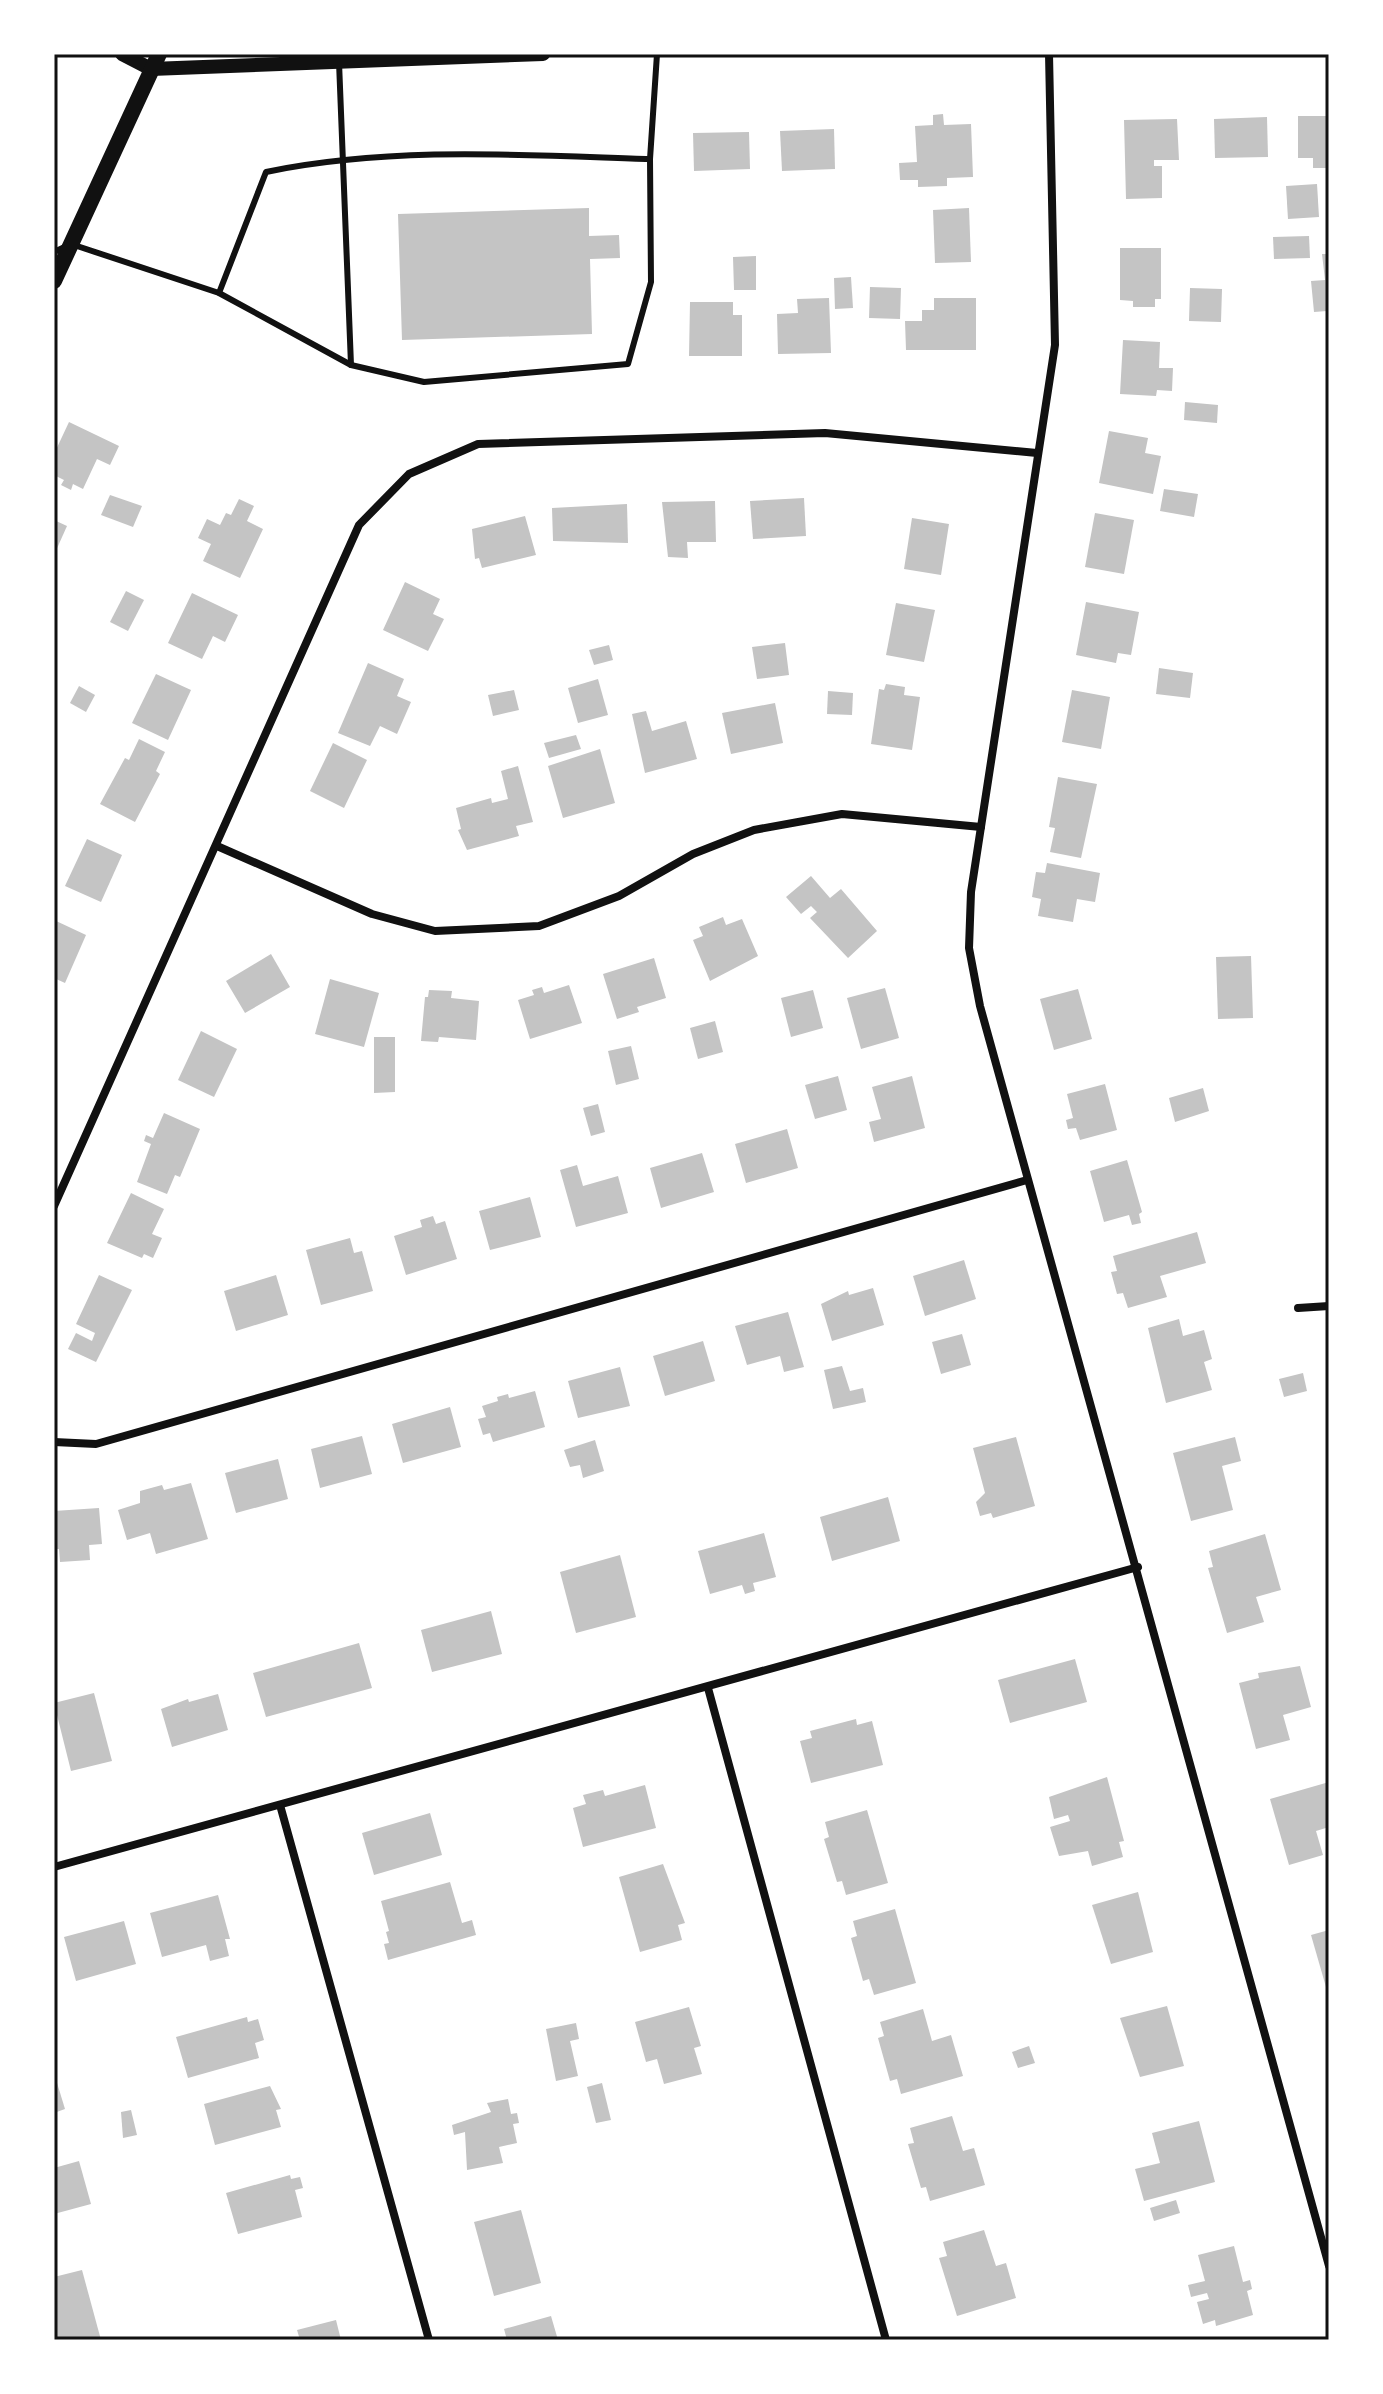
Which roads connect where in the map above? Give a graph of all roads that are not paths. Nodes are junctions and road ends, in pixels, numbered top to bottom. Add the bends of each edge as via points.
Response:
1 (122, 54) edge
2 (543, 54) edge
3 (657, 54) edge
4 (1049, 54) edge
5 (433, 56) edge
6 (155, 61) edge
7 (339, 62) junction
8 (650, 159) junction
9 (343, 161) junction
10 (71, 244) junction
11 (54, 252) edge
12 (54, 281) edge
13 (219, 293) junction
14 (351, 365) junction
15 (1037, 453) junction
16 (981, 827) junction
17 (217, 846) junction
18 (1027, 1180) junction
19 (54, 1206) edge
20 (1329, 1306) edge
21 (1298, 1308) dead end
22 (54, 1442) edge
23 (1138, 1567) junction
24 (708, 1688) junction
25 (280, 1805) junction
26 (54, 1867) edge
27 (1329, 2266) edge
28 (429, 2340) edge
29 (886, 2340) edge

1 - 6 street
2 - 5 street
3 - 8 lane
4 - 15 street via 1055,345
5 - 7 street
6 - 7 street
6 - 10 main road
7 - 9 lane
8 - 9 lane via 518,155
8 - 14 lane via 651,282 628,364 424,382
9 - 13 lane via 266,172
9 - 14 lane
10 - 11 lane
10 - 12 main road
10 - 13 lane
13 - 14 lane
15 - 16 street
15 - 17 street via 825,433 547,441 478,444 409,474 359,525
16 - 17 street via 842,814 754,830 693,854 619,896 539,926 435,931 372,914
16 - 18 street via 969,948
17 - 19 street
18 - 22 street via 96,1444
18 - 23 street
20 - 21 street
23 - 24 street
23 - 27 street
24 - 25 street
24 - 29 street
25 - 26 street
25 - 28 street

